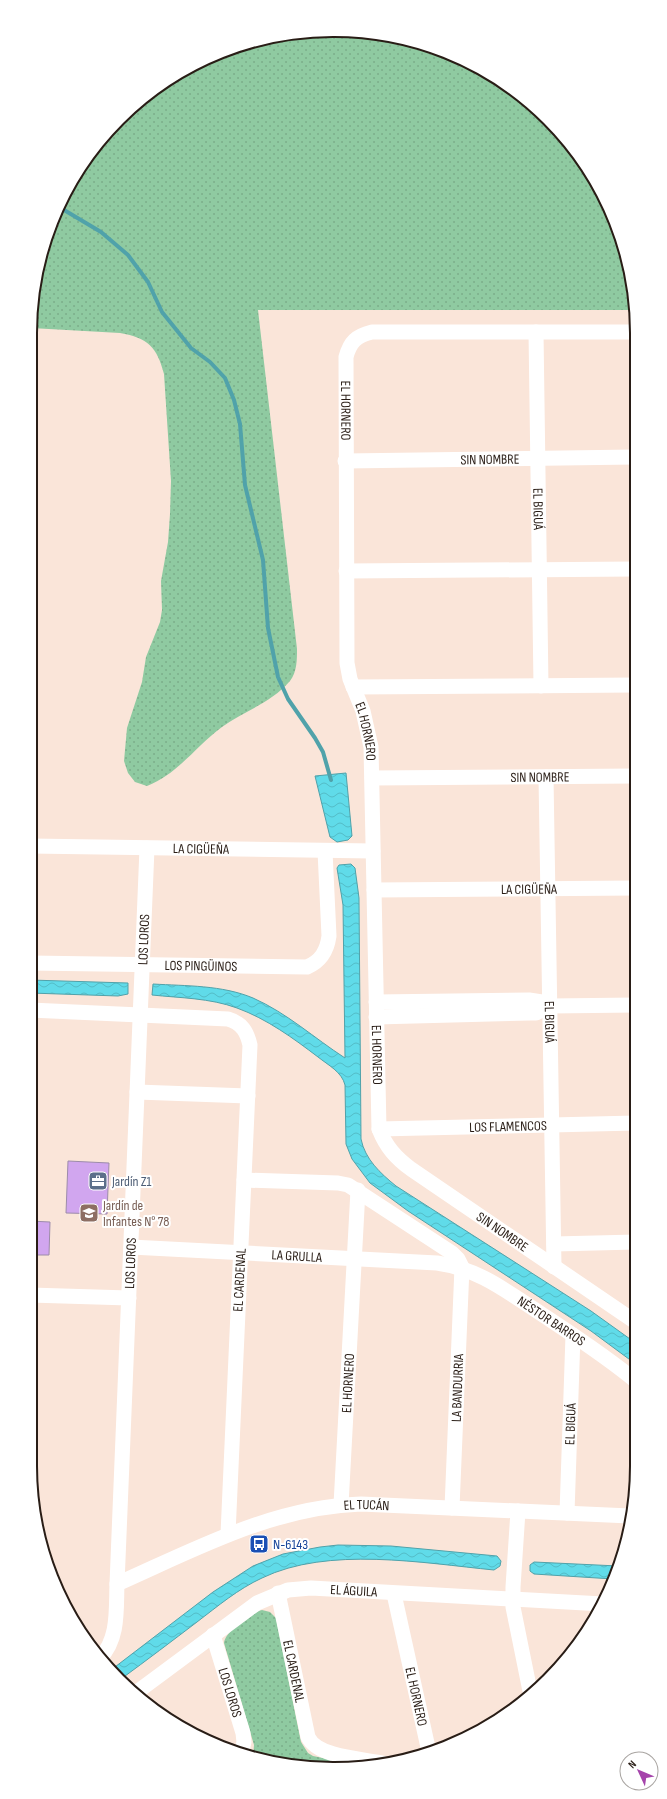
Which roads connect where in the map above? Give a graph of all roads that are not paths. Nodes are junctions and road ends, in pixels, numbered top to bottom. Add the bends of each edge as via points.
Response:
1 (536, 332) junction
2 (630, 332) edge
3 (630, 457) edge
4 (538, 459) junction
5 (346, 461) junction
6 (630, 569) edge
7 (539, 570) junction
8 (346, 572) junction
9 (630, 685) edge
10 (540, 686) junction
11 (353, 687) junction
12 (630, 776) edge
13 (546, 777) junction
14 (372, 778) junction
15 (37, 846) edge
16 (146, 848) junction
17 (325, 850) junction
18 (373, 851) junction
19 (548, 888) junction
20 (630, 888) edge
21 (374, 890) junction
22 (37, 963) edge
23 (142, 965) junction
24 (630, 1005) edge
25 (550, 1006) junction
26 (37, 1010) edge
27 (376, 1010) junction
28 (140, 1015) junction
29 (137, 1092) junction
30 (248, 1096) junction
31 (630, 1123) edge
32 (552, 1124) junction
33 (380, 1129) junction
34 (244, 1180) junction
35 (358, 1190) junction
36 (630, 1242) edge
37 (554, 1244) junction
38 (131, 1247) junction
39 (241, 1253) junction
40 (354, 1259) junction
41 (554, 1267) junction
42 (462, 1268) junction
43 (37, 1294) edge
44 (129, 1298) junction
45 (630, 1318) edge
46 (574, 1335) junction
47 (630, 1376) edge
48 (340, 1505) junction
49 (452, 1508) junction
50 (518, 1511) junction
51 (567, 1513) junction
52 (625, 1516) edge
53 (228, 1534) junction
54 (117, 1584) junction
55 (278, 1594) junction
56 (394, 1594) junction
57 (513, 1599) junction
58 (596, 1604) edge
59 (213, 1635) junction
60 (104, 1653) edge
61 (529, 1688) edge
62 (140, 1690) edge
63 (428, 1746) edge
64 (242, 1747) edge
65 (364, 1760) edge

1 - 2 street
1 - 4 street, EL BIGUÁ
1 - 5 street, EL HORNERO via 372,332 354,339 346,357
3 - 4 street, SIN NOMBRE
4 - 5 street, SIN NOMBRE
4 - 7 street, EL BIGUÁ
5 - 8 street, EL HORNERO
6 - 7 street
7 - 8 street
7 - 10 street, EL BIGUÁ
8 - 11 street, EL HORNERO via 347,663
9 - 10 street
10 - 11 street
11 - 14 street, EL HORNERO via 368,729
12 - 13 street, SIN NOMBRE
13 - 14 street, SIN NOMBRE
13 - 19 street, EL BIGUÁ
14 - 18 street, EL HORNERO
15 - 16 street, LA CIGÜEÑA
16 - 17 street, LA CIGÜEÑA
16 - 23 street, LOS LOROS
17 - 18 street, LA CIGÜEÑA
17 - 23 street, LOS PINGÜINOS via 329,936 325,951 315,963 300,968
18 - 21 street, EL HORNERO
19 - 20 street, LA CIGÜEÑA
19 - 21 street, LA CIGÜEÑA
19 - 25 street, EL BIGUÁ
21 - 27 street, EL HORNERO
22 - 23 street, LOS PINGÜINOS
23 - 28 street, LOS LOROS
24 - 25 street
25 - 27 street via 536,1013
25 - 32 street, EL BIGUÁ
26 - 28 street
27 - 33 street, EL HORNERO
28 - 29 street, LOS LOROS
28 - 30 street, EL CARDENAL via 234,1020 243,1027 250,1045
29 - 30 street
29 - 38 street, LOS LOROS
30 - 34 street, EL CARDENAL
31 - 32 street, LOS FLAMENCOS
32 - 33 street, LOS FLAMENCOS
32 - 37 street, EL BIGUÁ
33 - 41 street, SIN NOMBRE via 384,1141 400,1161
34 - 35 street via 338,1183
34 - 39 street, EL CARDENAL
35 - 40 street, EL HORNERO
35 - 42 street via 452,1253
36 - 37 street
37 - 41 street, EL BIGUÁ
38 - 39 street, LA GRULLA
38 - 44 street, LOS LOROS
39 - 40 street, LA GRULLA
39 - 53 street, EL CARDENAL
40 - 42 street, LA GRULLA via 437,1263
40 - 48 street, EL HORNERO
41 - 45 street, SIN NOMBRE
42 - 46 street, NÉSTOR BARROS via 487,1279
42 - 49 street, LA BANDURRIA
43 - 44 street
44 - 54 street, LOS LOROS
46 - 47 street, NÉSTOR BARROS
46 - 51 street, EL BIGUÁ
48 - 49 street, EL TUCÁN
48 - 53 street, EL TUCÁN via 291,1513
49 - 50 street, EL TUCÁN
50 - 51 street, EL TUCÁN
50 - 57 street
51 - 52 street, EL TUCÁN
53 - 54 street, EL TUCÁN
54 - 60 street via 112,1639
55 - 56 street, EL ÁGUILA via 305,1588
55 - 59 street, EL ÁGUILA via 257,1603
55 - 65 street, EL CARDENAL via 308,1737 314,1747 326,1752
56 - 57 street, EL ÁGUILA
56 - 63 street, EL HORNERO
57 - 58 street, EL ÁGUILA
57 - 61 street
59 - 62 street, EL ÁGUILA
59 - 64 street, LOS LOROS via 243,1734

